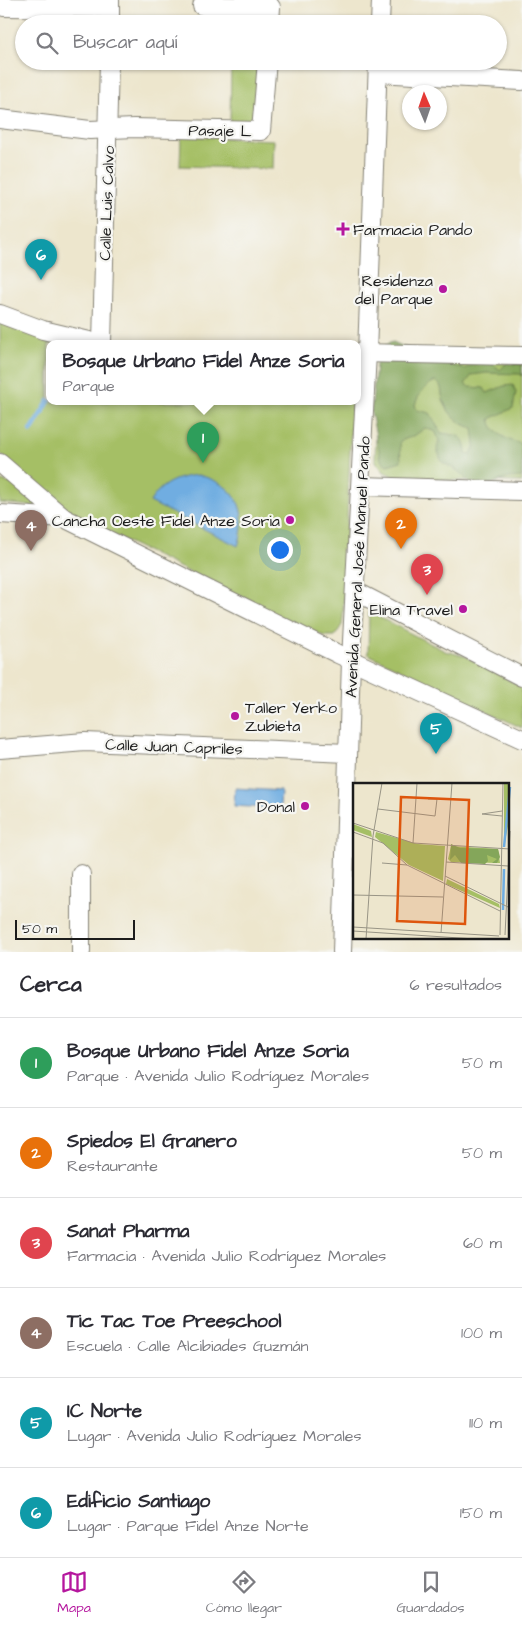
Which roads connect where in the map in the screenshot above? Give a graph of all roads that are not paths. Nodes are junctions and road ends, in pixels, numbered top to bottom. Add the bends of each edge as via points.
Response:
1 (381, 0) edge
2 (202, 6) dead end
3 (2, 7) dead end
4 (110, 10) edge
5 (271, 15) edge
6 (380, 15) edge
7 (109, 70) edge
8 (266, 70) edge
9 (378, 70) edge
10 (409, 70) edge
11 (522, 81) edge
12 (0, 119) edge
13 (108, 129) junction
14 (0, 314) edge
15 (85, 340) edge
16 (102, 340) edge
17 (362, 353) edge
18 (522, 356) edge
19 (0, 463) edge
20 (361, 486) junction
21 (522, 491) edge
22 (0, 514) edge
23 (64, 518) junction
24 (355, 591) junction
25 (352, 660) junction
26 (522, 677) edge
27 (522, 739) edge
28 (0, 749) edge
29 (348, 753) junction
30 (81, 874) dead end
31 (80, 952) edge
32 (342, 952) edge

1 - 6 street
2 - 5 street via 271,8
3 - 4 street
7 - 13 street, Calle Luis Calvo
8 - 13 street, Pasaje L via 261,131
9 - 17 street, Avenida General José Manuel Pando
10 - 11 street
12 - 13 street via 90,130
13 - 16 street, Calle Luis Calvo
14 - 15 street via 43,330
17 - 18 street
17 - 20 street, Avenida General José Manuel Pando
19 - 23 street
20 - 21 street
20 - 24 street, Avenida General José Manuel Pando
22 - 23 street
23 - 25 street
24 - 25 street, Avenida General José Manuel Pando
24 - 26 street
25 - 27 street
25 - 29 street, Avenida General José Manuel Pando
28 - 29 street, Calle Juan Capriles via 86,742
29 - 32 street, Avenida General José Manuel Pando
30 - 31 street

